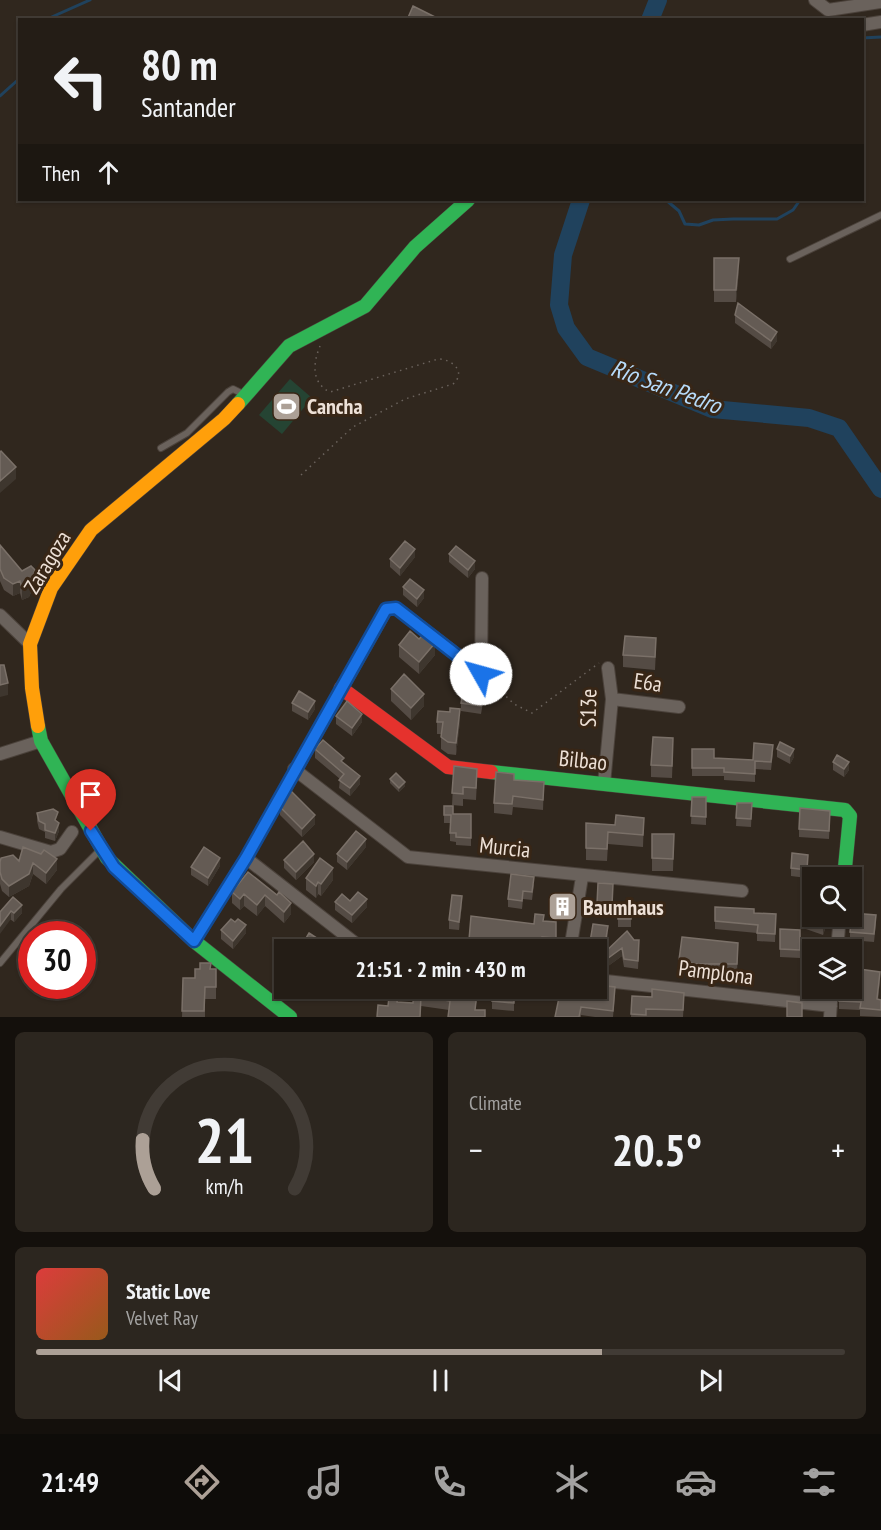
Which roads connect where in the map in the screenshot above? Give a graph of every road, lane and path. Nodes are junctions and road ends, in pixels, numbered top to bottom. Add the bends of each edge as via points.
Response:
1 (815, 0) edge
2 (881, 2) edge
3 (881, 22) edge
4 (864, 25) edge
5 (467, 201) edge
6 (881, 215) edge
7 (790, 259) dead end
8 (322, 342) dead end
9 (246, 396) junction
10 (161, 448) dead end
11 (301, 475) dead end
12 (482, 578) dead end
13 (0, 615) edge
14 (30, 644) junction
15 (608, 669) joint
16 (481, 674) junction
17 (341, 688) junction
18 (612, 699) junction
19 (679, 707) dead end
20 (41, 741) junction
21 (0, 754) edge
22 (294, 769) junction
23 (604, 784) junction
24 (72, 832) dead end
25 (0, 837) edge
26 (101, 848) junction
27 (246, 858) junction
28 (845, 867) edge
29 (582, 876) junction
30 (742, 891) dead end
31 (350, 939) edge
32 (572, 939) edge
33 (194, 941) junction
34 (0, 963) edge
35 (607, 981) edge
36 (830, 1012) edge
37 (290, 1017) edge

1 - 2 street via 828,10
3 - 4 street
5 - 9 street, Zaragoza via 415,247 365,306 289,346
6 - 7 lane
8 - 11 path via 314,365 321,386 330,392 438,359 455,364 459,377 453,384 405,399 353,427
9 - 10 lane via 236,390 228,392 187,433
9 - 14 street, Zaragoza via 224,419 91,530 51,588
12 - 16 street
13 - 14 street
14 - 20 street, Zaragoza
15 - 16 path via 602,663 596,664 532,713 514,704
15 - 18 street, S13e
16 - 17 street via 396,608 386,609
17 - 22 street
17 - 23 street, Bilbao via 448,767
18 - 19 street, E6a
18 - 23 street, S13e
20 - 21 street
20 - 26 street, Zaragoza
22 - 27 street
22 - 29 street, Murcia via 408,857
23 - 28 street, Bilbao via 845,810 850,816
24 - 25 street via 60,849 51,852
26 - 33 street, Zaragoza via 114,867
26 - 34 lane
27 - 31 street
27 - 33 street
29 - 30 street, Murcia
29 - 32 street
33 - 37 street, Zaragoza
35 - 36 street, Pamplona

